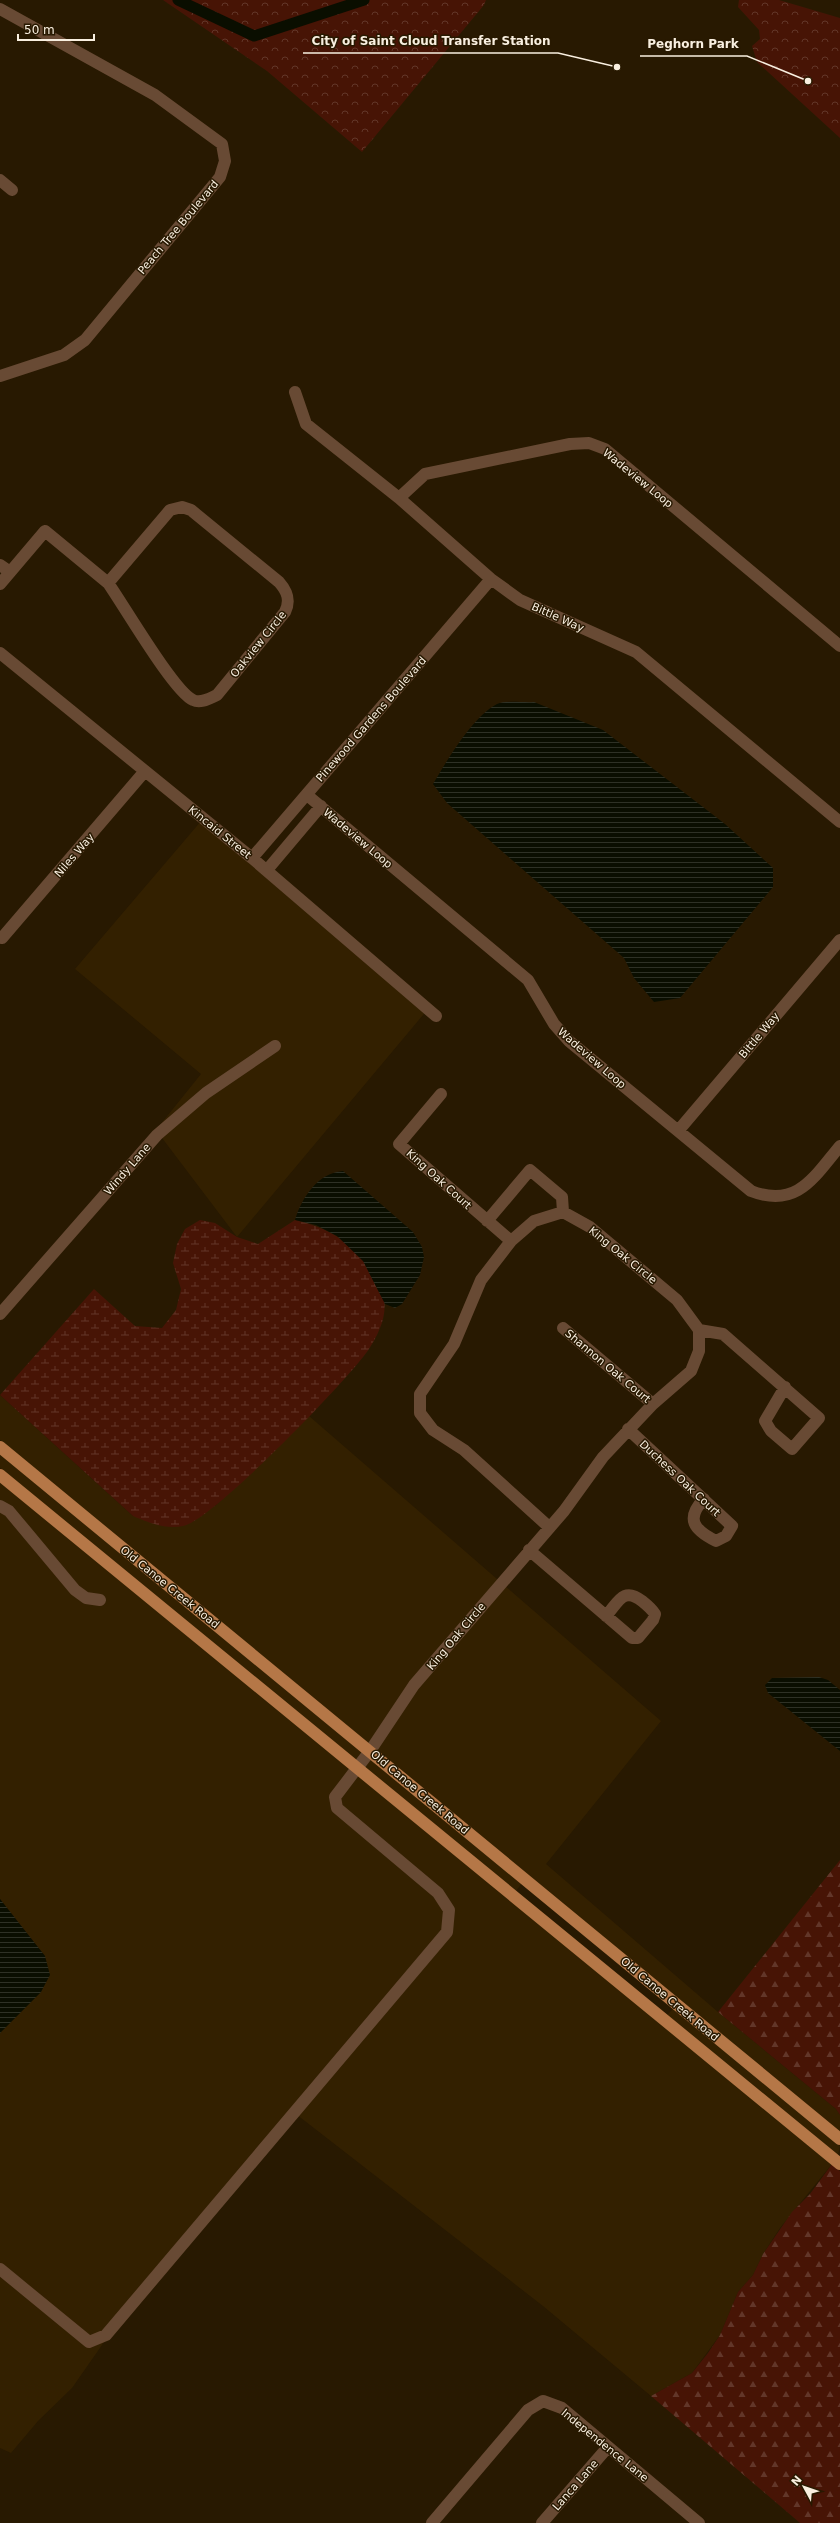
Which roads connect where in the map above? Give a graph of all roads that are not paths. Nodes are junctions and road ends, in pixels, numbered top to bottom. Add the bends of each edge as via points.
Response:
1 (0, 9) edge
2 (0, 180) edge
3 (12, 190) dead end
4 (0, 376) edge
5 (295, 392) dead end
6 (399, 498) junction
7 (5, 568) edge
8 (490, 579) junction
9 (108, 582) junction
10 (0, 584) edge
11 (840, 646) edge
12 (0, 653) edge
13 (145, 772) junction
14 (307, 794) junction
15 (321, 806) junction
16 (840, 822) edge
17 (252, 858) junction
18 (267, 870) junction
19 (2, 938) dead end
20 (840, 940) edge
21 (436, 1016) dead end
22 (275, 1046) dead end
23 (441, 1094) dead end
24 (678, 1131) junction
25 (840, 1146) edge
26 (563, 1212) junction
27 (487, 1221) junction
28 (511, 1241) junction
29 (0, 1314) edge
30 (563, 1328) dead end
31 (699, 1330) junction
32 (785, 1387) junction
33 (653, 1404) junction
34 (628, 1429) junction
35 (0, 1447) edge
36 (0, 1475) edge
37 (704, 1499) junction
38 (0, 1506) edge
39 (549, 1527) junction
40 (529, 1550) junction
41 (100, 1600) dead end
42 (606, 1616) dead end
43 (370, 1751) junction
44 (357, 1767) junction
45 (530, 1883) junction
46 (517, 1898) junction
47 (840, 2139) edge
48 (840, 2164) edge
49 (0, 2269) edge
50 (608, 2447) junction
51 (432, 2523) edge
52 (542, 2523) edge
53 (699, 2523) edge

1 - 4 street, Peach Tree Boulevard via 155,95 222,144 225,161 220,177 85,340 64,355
2 - 3 street
5 - 6 street, Bittle Way via 306,424
6 - 8 street, Bittle Way
6 - 11 street, Wadeview Loop via 425,474 570,444 589,443 605,449
7 - 9 street, Oakview Circle via 45,531
7 - 10 street
8 - 14 street, Pinewood Gardens Boulevard
8 - 16 street, Bittle Way via 527,603 636,652
9 - 9 street, Oakview Circle via 177,687 194,701 206,701 216,695 288,605 287,591 279,582 191,510 182,507 170,510
12 - 13 street, Kincaid Street
13 - 17 street, Kincaid Street
13 - 19 street, Niles Way
14 - 15 street, Wadeview Loop
14 - 17 street, Pinewood Gardens Boulevard
15 - 18 street
15 - 24 street, Wadeview Loop via 528,980 554,1024 569,1041
17 - 18 street, Kincaid Street
18 - 21 street, Kincaid Street
20 - 24 street, Bittle Way
22 - 29 street, Windy Lane via 206,1093 158,1135
23 - 27 street, King Oak Court via 399,1144
24 - 25 street, Wadeview Loop via 751,1192 767,1198 789,1196 807,1185
26 - 27 street via 562,1197 530,1170
26 - 28 street via 534,1221
26 - 31 street, King Oak Circle via 590,1227 677,1300
27 - 28 street, King Oak Court
28 - 39 street via 481,1280 454,1344 420,1394 420,1413 433,1430 464,1450
30 - 33 street, Shannon Oak Court
31 - 32 street via 724,1334
31 - 33 street, King Oak Circle via 699,1351 691,1371
32 - 32 street via 819,1418 792,1449 771,1431 765,1421
33 - 34 street, King Oak Circle
34 - 37 street, Duchess Oak Court
34 - 39 street, King Oak Circle
35 - 43 main road, Old Canoe Creek Road
36 - 44 main road, Old Canoe Creek Road
37 - 37 street, Duchess Oak Court via 732,1526 726,1536 716,1541 703,1535 695,1526 693,1517 697,1506
38 - 41 street via 9,1511 75,1590 86,1598
39 - 40 street, King Oak Circle
40 - 42 street
40 - 43 street, King Oak Circle via 414,1686
43 - 44 street, King Oak Circle
43 - 45 main road, Old Canoe Creek Road
44 - 46 main road, Old Canoe Creek Road
44 - 49 street, King Oak Circle via 334,1797 337,1808 438,1893 449,1910 447,1932 106,2335 89,2342
45 - 46 main road
45 - 47 main road, Old Canoe Creek Road
46 - 48 main road, Old Canoe Creek Road
50 - 51 street, Independence Lane via 562,2408 543,2401 528,2410
50 - 52 street, Lanca Lane
50 - 53 street, Independence Lane

